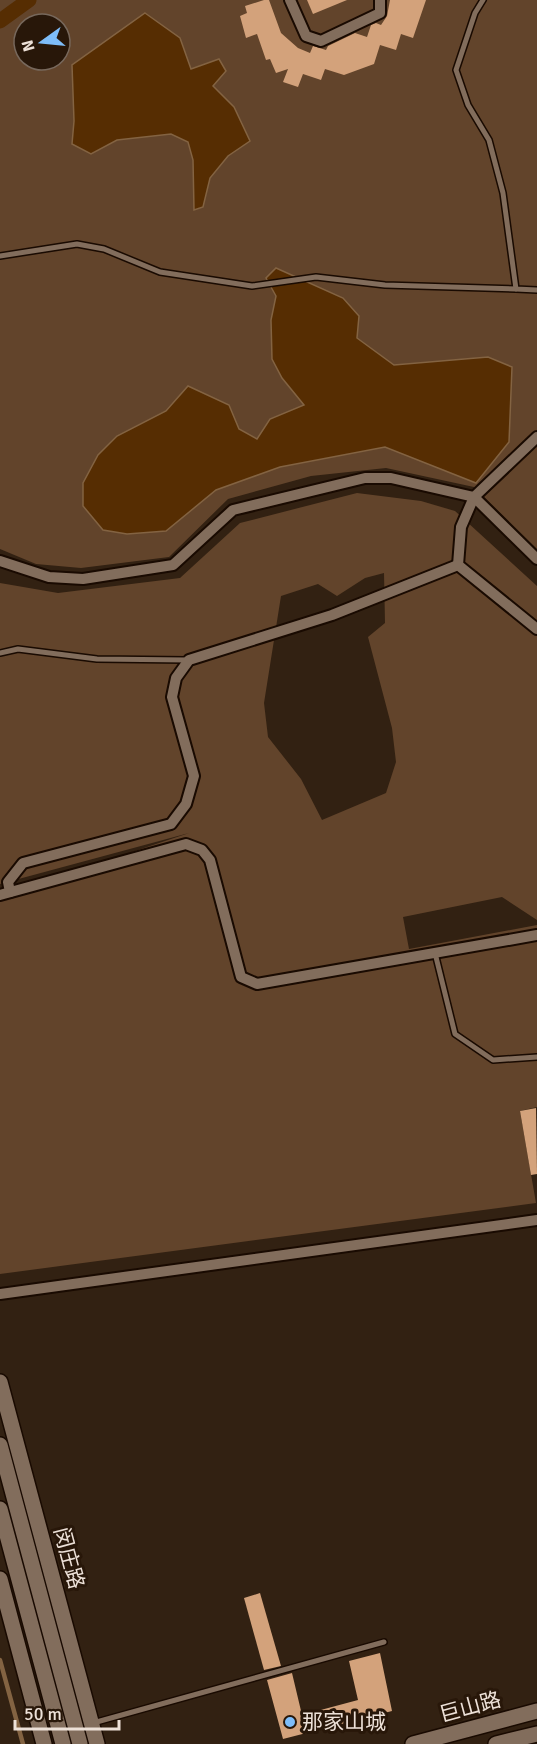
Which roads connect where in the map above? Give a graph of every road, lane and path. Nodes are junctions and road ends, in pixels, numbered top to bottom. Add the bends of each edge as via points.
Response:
1 (290, 0) edge
2 (380, 0) edge
3 (483, 0) edge
4 (0, 256) edge
5 (516, 289) junction
6 (537, 290) edge
7 (537, 437) edge
8 (474, 496) junction
9 (537, 559) edge
10 (0, 561) edge
11 (458, 565) junction
12 (537, 629) edge
13 (0, 653) edge
14 (189, 660) junction
15 (5, 894) edge
16 (537, 935) edge
17 (435, 953) junction
18 (537, 1057) edge
19 (537, 1220) edge
20 (0, 1294) edge
21 (0, 1382) edge
22 (0, 1445) edge
23 (0, 1509) edge
24 (0, 1579) edge
25 (384, 1642) dead end
26 (537, 1711) edge
27 (92, 1723) junction
28 (537, 1734) edge
29 (44, 1744) edge
30 (63, 1744) edge
31 (80, 1744) edge
32 (97, 1744) edge
33 (413, 1744) edge
34 (496, 1744) edge

1 - 2 street via 306,36 321,41 380,13
3 - 5 lane via 456,70 468,105 489,140 503,193
4 - 5 lane via 77,244 104,249 160,272 252,286 316,277 385,285
5 - 6 lane
7 - 8 street
8 - 9 street
8 - 10 street via 391,478 364,478 233,510 173,565 83,579 50,577
8 - 11 street via 461,527
11 - 12 street
11 - 14 street via 332,615
13 - 14 lane via 18,648 97,659
14 - 15 street via 176,678 172,697 194,776 186,804 171,824 23,862 8,882
15 - 17 street via 186,844 202,849 210,860 241,977 257,984
16 - 17 street
17 - 18 lane via 455,1034 493,1060
19 - 20 street
21 - 27 main road, 闵庄路
22 - 31 main road, 闵庄路
23 - 30 main road
24 - 29 main road
25 - 27 lane
26 - 33 main road, 巨山路
27 - 32 main road, 闵庄路
28 - 34 main road, 巨山路

